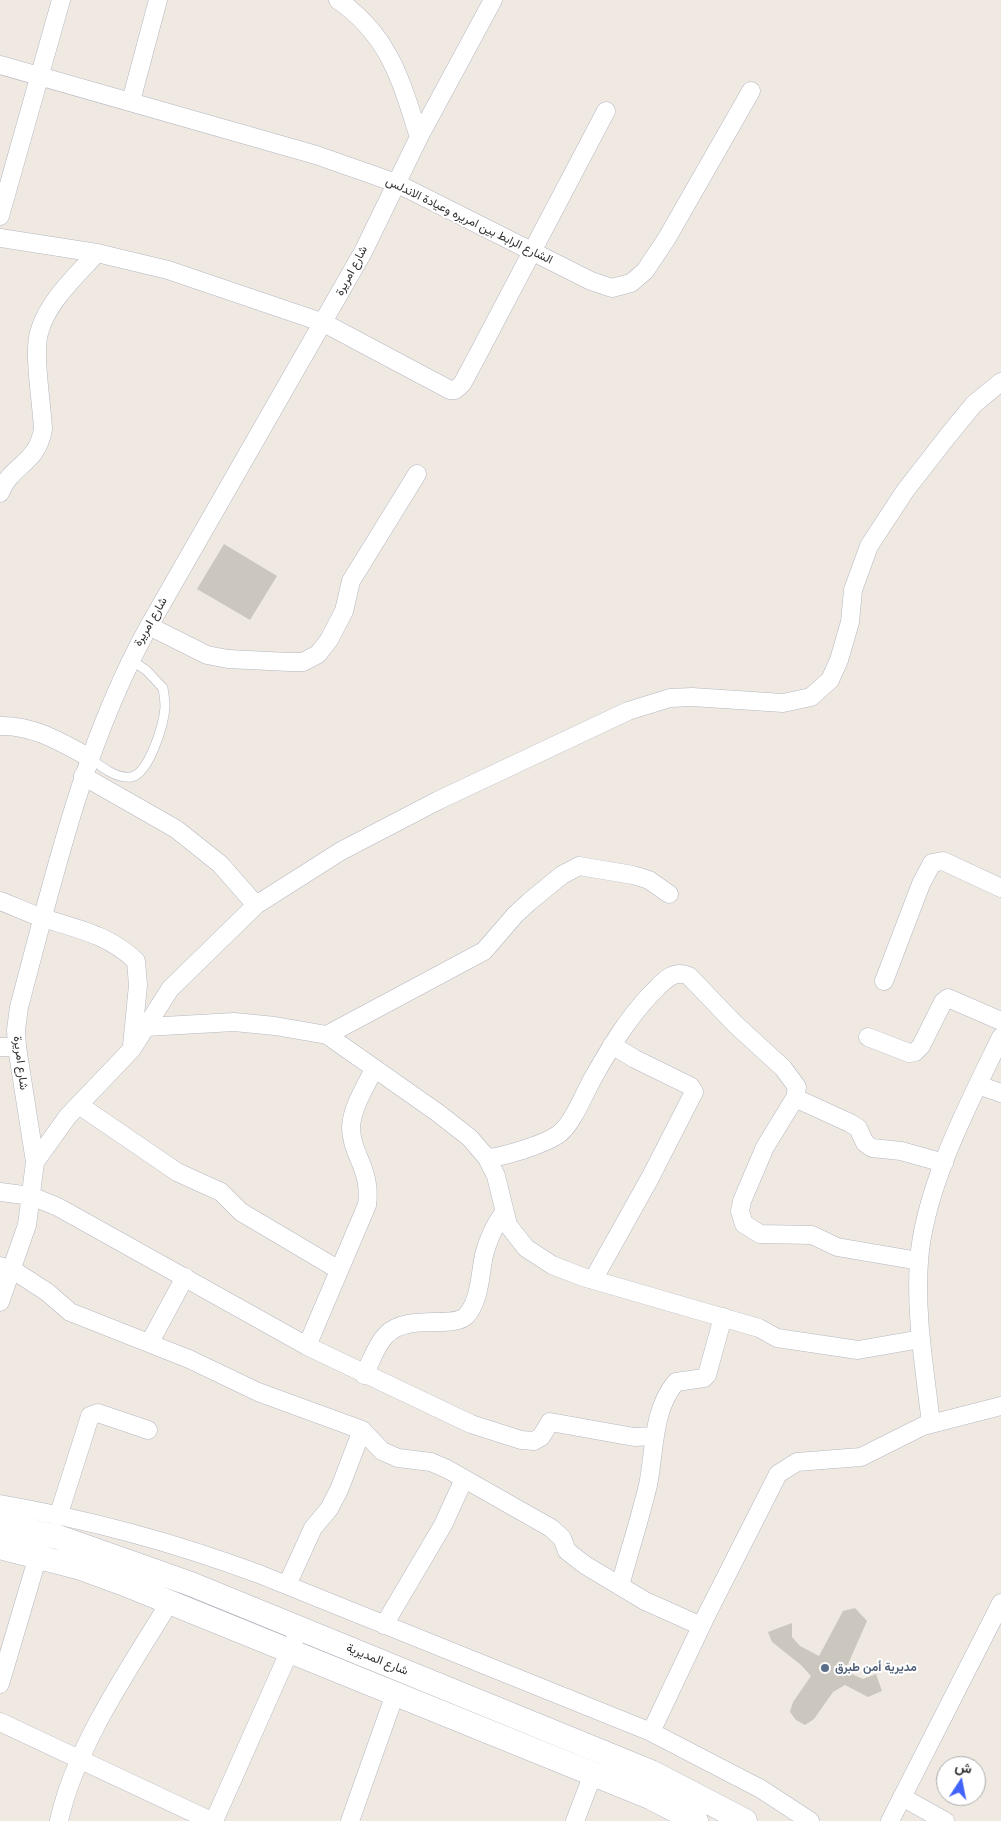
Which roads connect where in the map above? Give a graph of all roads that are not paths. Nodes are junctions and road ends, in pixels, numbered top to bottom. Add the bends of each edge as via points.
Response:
1 (61, 0) edge
2 (158, 0) edge
3 (338, 0) edge
4 (492, 0) edge
5 (0, 65) edge
6 (38, 76) junction
7 (751, 91) dead end
8 (131, 101) junction
9 (606, 112) dead end
10 (419, 137) junction
11 (396, 183) junction
12 (0, 216) edge
13 (0, 238) edge
14 (96, 253) junction
15 (533, 253) junction
16 (324, 323) junction
17 (1001, 382) edge
18 (417, 474) dead end
19 (0, 493) edge
20 (149, 626) junction
21 (130, 660) junction
22 (0, 726) edge
23 (90, 758) junction
24 (83, 776) junction
25 (1001, 888) edge
26 (670, 894) dead end
27 (0, 901) edge
28 (256, 905) junction
29 (43, 918) junction
30 (884, 981) dead end
31 (1001, 1021) edge
32 (146, 1027) junction
33 (327, 1035) junction
34 (868, 1037) dead end
35 (1001, 1038) edge
36 (612, 1045) junction
37 (9, 1047) edge
38 (132, 1049) junction
39 (374, 1069) junction
40 (978, 1085) junction
41 (1001, 1093) edge
42 (795, 1098) junction
43 (79, 1105) junction
44 (487, 1158) junction
45 (35, 1162) junction
46 (944, 1163) junction
47 (0, 1192) edge
48 (32, 1196) junction
49 (503, 1214) junction
50 (919, 1261) junction
51 (6, 1268) edge
52 (338, 1270) junction
53 (185, 1277) junction
54 (593, 1280) junction
55 (0, 1302) edge
56 (723, 1317) junction
57 (921, 1339) junction
58 (150, 1342) junction
59 (307, 1346) junction
60 (364, 1375) junction
61 (1001, 1406) edge
62 (932, 1424) junction
63 (148, 1430) dead end
64 (362, 1430) junction
65 (654, 1436) junction
66 (464, 1480) junction
67 (0, 1504) edge
68 (58, 1517) junction
69 (0, 1524) edge
70 (0, 1547) edge
71 (38, 1556) junction
72 (287, 1585) junction
73 (620, 1586) junction
74 (169, 1603) junction
75 (1001, 1603) edge
76 (384, 1625) junction
77 (996, 1625) edge
78 (701, 1626) junction
79 (299, 1629) junction
80 (289, 1650) junction
81 (0, 1684) edge
82 (395, 1694) junction
83 (0, 1722) edge
84 (651, 1732) junction
85 (80, 1760) junction
86 (593, 1774) junction
87 (902, 1798) junction
88 (59, 1821) edge
89 (213, 1821) edge
90 (350, 1821) edge
91 (575, 1821) edge
92 (696, 1821) edge
93 (745, 1821) edge
94 (810, 1821) edge
95 (890, 1821) edge
96 (945, 1821) edge

1 - 6 street
2 - 8 street
3 - 10 street via 354,10 394,61
4 - 10 street, شارع امريرة
5 - 6 street, الشارع الرابط بين امريره وعيادة الاندلس
6 - 8 street, الشارع الرابط بين امريره وعيادة الاندلس
6 - 12 street
7 - 15 street, الشارع الرابط بين امريره وعيادة الاندلس via 667,238 632,284 612,288 591,282
8 - 11 street, الشارع الرابط بين امريره وعيادة الاندلس via 316,155
9 - 15 street
10 - 11 street, شارع امريرة
11 - 15 street, الشارع الرابط بين امريره وعيادة الاندلس
11 - 16 street, شارع امريرة
13 - 14 street
14 - 16 street via 168,270
14 - 19 street via 67,286 44,320 38,340 41,441 32,457 6,480
15 - 16 street via 476,360 455,390
16 - 20 street, شارع امريرة
17 - 28 street via 974,404 947,437 868,546 853,590 850,622 839,660 830,680 811,696 783,703 670,698 628,711 350,847
18 - 20 street via 351,581 344,611 318,654 303,662 228,659 207,655
20 - 21 street, شارع امريرة
21 - 23 street, شارع امريرة
21 - 23 lane via 146,670 163,688 165,709 153,750 141,772 132,777 121,777
22 - 23 street via 42,733
23 - 24 street, شارع امريرة
24 - 28 street via 176,829 220,864
24 - 29 street, شارع امريرة
25 - 30 street via 943,861 932,863
26 - 33 street via 649,880 633,875 579,866 562,875 520,911 484,951
27 - 29 street
28 - 32 street via 170,989
29 - 37 street, شارع امريرة
29 - 38 street via 95,933 122,948 136,961 138,985
31 - 34 street via 948,998 915,1052 909,1053
32 - 33 street via 234,1022
32 - 38 street
33 - 39 street
35 - 40 street
36 - 42 street via 643,1002 664,981 680,972 689,976 783,1068 797,1087
36 - 44 street via 559,1134 511,1154
36 - 54 street via 690,1086 694,1092
37 - 45 street, شارع امريرة
38 - 43 street
39 - 44 street via 458,1128
39 - 52 street via 355,1109 352,1126 369,1188 366,1206
40 - 41 street
40 - 46 street
42 - 46 street via 850,1122 872,1148 901,1151
42 - 50 street via 766,1147 742,1201 740,1211 744,1224 760,1234 812,1235 837,1246
43 - 45 street via 55,1131
43 - 52 street via 177,1172 221,1192 241,1212
44 - 49 street via 496,1176
45 - 48 street, شارع امريرة
46 - 50 street via 922,1236
47 - 48 street
48 - 51 street, شارع امريرة via 27,1225
48 - 53 street
49 - 54 street via 513,1234 526,1248 552,1265
49 - 60 street via 488,1242 476,1295 467,1315 455,1321 430,1321 395,1328 386,1335
50 - 57 street
51 - 55 street, شارع امريرة
51 - 58 street via 47,1292 70,1312
52 - 59 street
53 - 58 street
53 - 59 street
54 - 56 street
56 - 57 street via 759,1328 777,1338 858,1350
56 - 65 street via 708,1374 704,1378 676,1382 663,1404
57 - 62 street
58 - 64 street via 258,1392
59 - 60 street
60 - 65 street via 471,1424 521,1440 534,1441 541,1437 550,1422 634,1436
61 - 62 street
62 - 78 street via 861,1457 797,1462 784,1468 778,1474
63 - 68 street via 98,1413 90,1416
64 - 66 street via 382,1451 398,1458 431,1462
64 - 72 street via 339,1490 314,1528
65 - 73 street via 648,1484
66 - 73 street via 550,1528 562,1538 568,1551
66 - 76 street via 439,1532
67 - 68 street
68 - 72 street via 226,1562
69 - 79 main road, شارع المديرية via 58,1537 113,1555
70 - 71 main road, شارع المديرية
71 - 74 main road, شارع المديرية via 114,1580
71 - 81 street
72 - 76 street
73 - 78 street
74 - 80 main road, شارع المديرية
74 - 85 street
75 - 77 street
76 - 84 street
77 - 87 street
78 - 84 street
79 - 80 street
79 - 93 main road, شارع المديرية via 651,1772
80 - 82 main road, شارع المديرية
80 - 89 street
82 - 86 main road, شارع المديرية
82 - 90 street
83 - 85 street
84 - 94 street via 761,1789
85 - 88 street
85 - 89 street
86 - 91 street
86 - 92 main road, شارع المديرية via 652,1798
87 - 95 street
87 - 96 street

